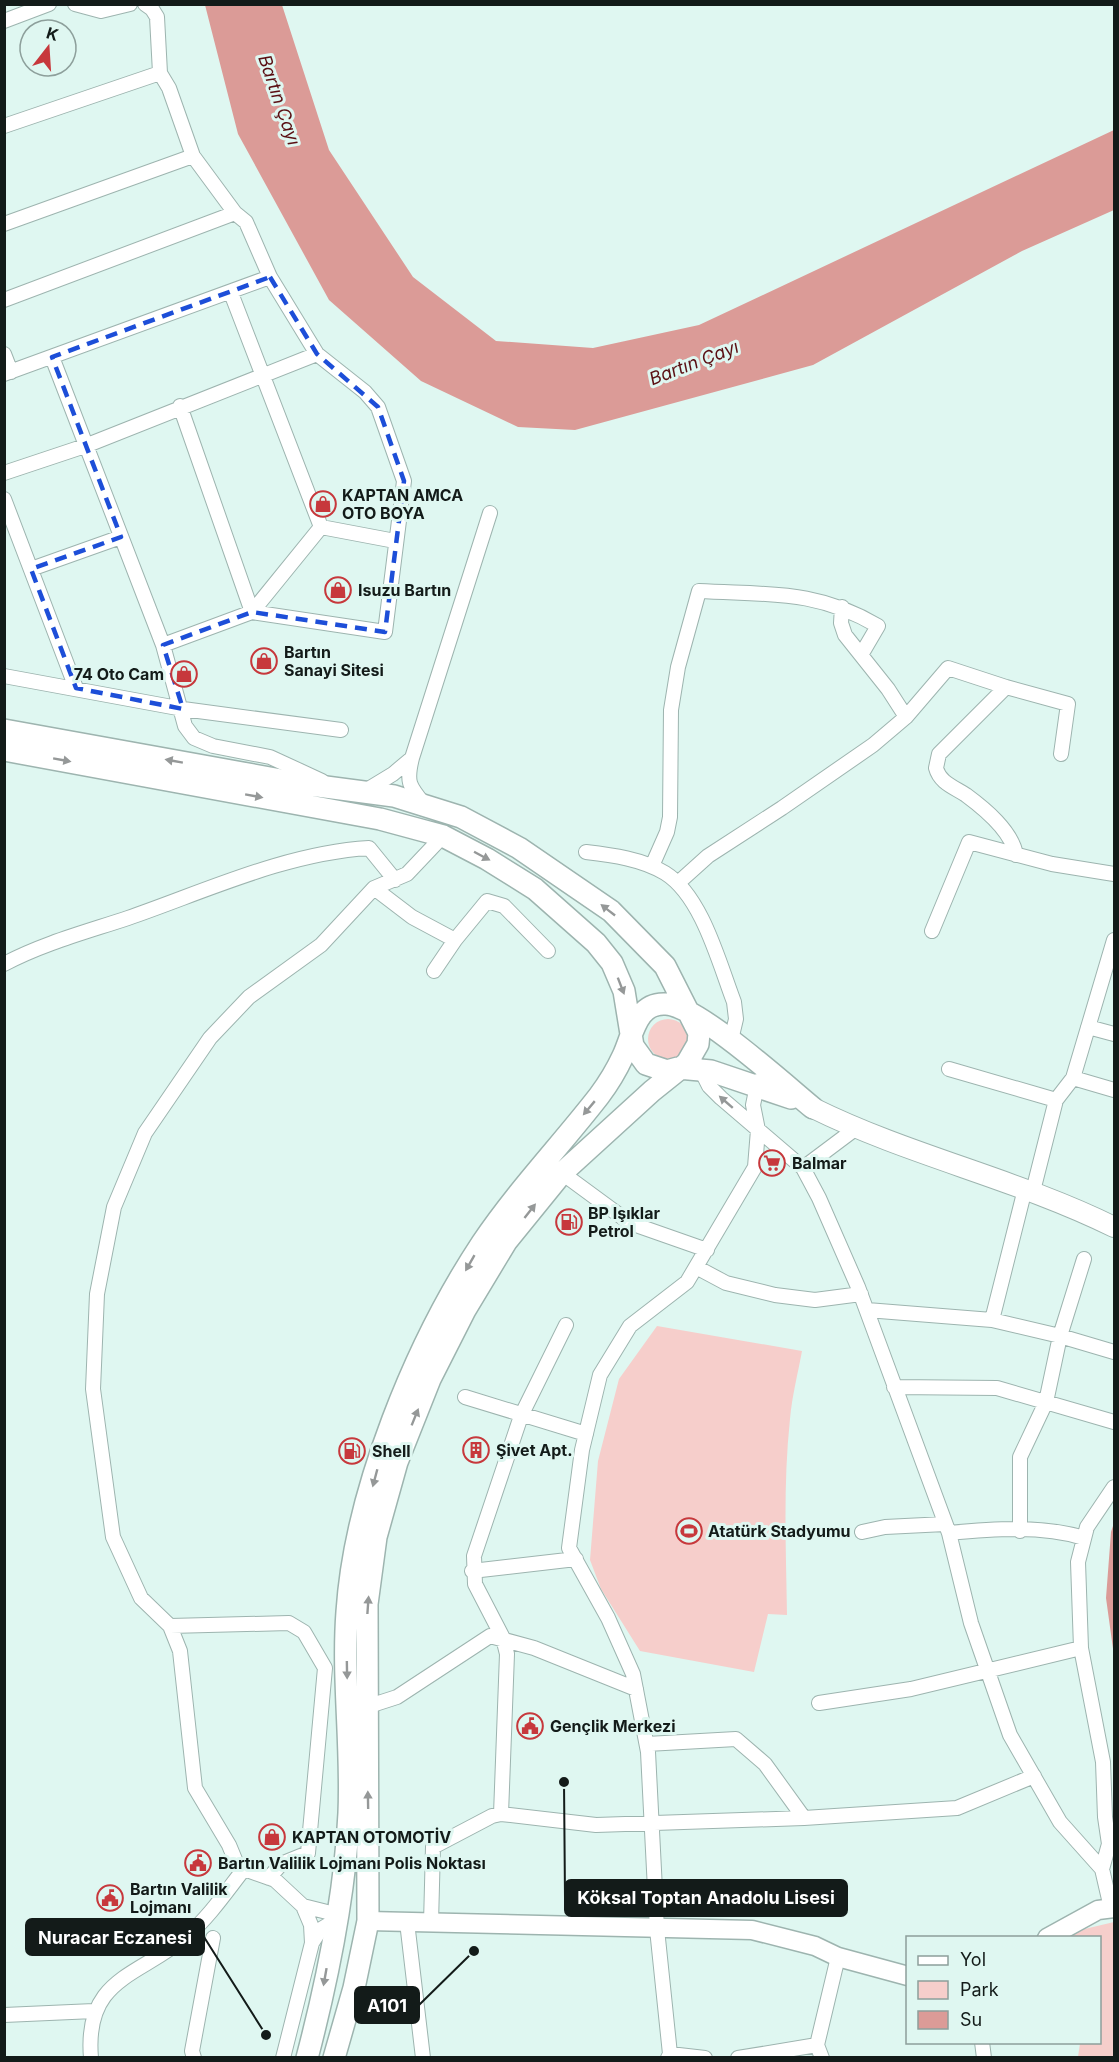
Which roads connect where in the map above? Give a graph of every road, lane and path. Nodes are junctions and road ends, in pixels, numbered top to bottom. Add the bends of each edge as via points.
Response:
1 (49, 4) edge
2 (75, 4) edge
3 (130, 4) edge
4 (145, 4) edge
5 (4, 21) edge
6 (160, 73) junction
7 (4, 126) edge
8 (193, 156) junction
9 (235, 213) junction
10 (4, 224) edge
11 (270, 277) junction
12 (231, 293) junction
13 (4, 300) edge
14 (4, 354) edge
15 (317, 354) junction
16 (52, 357) junction
17 (8, 373) edge
18 (261, 377) junction
19 (180, 406) junction
20 (85, 446) junction
21 (4, 473) edge
22 (4, 499) edge
23 (490, 513) dead end
24 (321, 527) junction
25 (121, 537) junction
26 (395, 541) junction
27 (31, 569) junction
28 (842, 607) junction
29 (252, 612) junction
30 (163, 645) junction
31 (861, 656) junction
32 (4, 676) edge
33 (1006, 687) junction
34 (76, 688) junction
35 (183, 709) junction
36 (906, 717) junction
37 (4, 730) edge
38 (341, 730) dead end
39 (4, 750) edge
40 (1061, 754) dead end
41 (412, 758) junction
42 (339, 788) junction
43 (364, 791) junction
44 (424, 804) junction
45 (443, 836) junction
46 (586, 852) dead end
47 (1016, 855) junction
48 (652, 866) junction
49 (1114, 874) edge
50 (394, 880) junction
51 (678, 883) junction
52 (374, 888) junction
53 (932, 931) dead end
54 (454, 940) junction
55 (1114, 940) edge
56 (548, 951) dead end
57 (4, 964) edge
58 (434, 972) dead end
59 (690, 1014) junction
60 (1088, 1027) junction
61 (1114, 1034) edge
62 (632, 1035) junction
63 (731, 1040) junction
64 (697, 1062) junction
65 (678, 1068) junction
66 (949, 1069) dead end
67 (1073, 1078) junction
68 (764, 1086) junction
69 (1114, 1090) edge
70 (1056, 1100) junction
71 (813, 1108) joint
72 (855, 1129) junction
73 (758, 1130) junction
74 (803, 1168) junction
75 (562, 1173) junction
76 (1029, 1190) junction
77 (1114, 1227) edge
78 (707, 1250) junction
79 (1084, 1259) dead end
80 (696, 1267) junction
81 (861, 1294) junction
82 (867, 1310) junction
83 (992, 1320) junction
84 (566, 1325) dead end
85 (1060, 1335) junction
86 (1114, 1352) edge
87 (894, 1387) junction
88 (465, 1397) dead end
89 (1046, 1402) junction
90 (521, 1416) junction
91 (1114, 1422) edge
92 (586, 1434) junction
93 (1114, 1487) edge
94 (947, 1528) junction
95 (1020, 1531) junction
96 (862, 1532) dead end
97 (1084, 1538) junction
98 (576, 1559) junction
99 (472, 1571) junction
100 (170, 1626) junction
101 (503, 1638) junction
102 (1082, 1648) junction
103 (988, 1671) junction
104 (636, 1689) junction
105 (819, 1703) dead end
106 (366, 1707) junction
107 (647, 1744) junction
108 (1034, 1776) junction
109 (501, 1814) junction
110 (804, 1818) junction
111 (651, 1823) junction
112 (244, 1869) junction
113 (1102, 1869) junction
114 (269, 1878) junction
115 (303, 1906) junction
116 (1113, 1908) edge
117 (336, 1920) junction
118 (368, 1921) junction
119 (407, 1922) junction
120 (430, 1923) junction
121 (657, 1929) junction
122 (1051, 1936) edge
123 (213, 1938) dead end
124 (312, 1943) junction
125 (838, 1957) junction
126 (906, 1975) edge
127 (94, 2011) junction
128 (4, 2015) edge
129 (820, 2051) edge
130 (669, 2056) edge
131 (91, 2058) edge
132 (194, 2058) edge
133 (283, 2058) edge
134 (307, 2058) edge
135 (334, 2058) edge
136 (423, 2058) edge
137 (705, 2058) edge
138 (738, 2058) edge

1 - 5 street
2 - 3 street via 100,11
4 - 6 street via 157,17
6 - 7 street
6 - 8 street
8 - 9 street
8 - 10 street
9 - 11 street via 250,228
9 - 13 street
11 - 12 street
11 - 15 street
12 - 16 street
12 - 18 street
14 - 17 street
15 - 18 street
15 - 26 street via 378,407 404,481
16 - 17 street
16 - 20 street
18 - 19 street
18 - 24 street
19 - 20 street
19 - 29 street
20 - 21 street
20 - 25 street
22 - 27 street
23 - 41 street
24 - 26 street
24 - 29 street
25 - 27 street
25 - 30 street
26 - 29 street via 385,632
27 - 34 street
28 - 31 street via 842,629
28 - 31 street via 878,626
28 - 48 street via 794,595 699,591 678,667 671,710 670,817
29 - 30 street
30 - 35 street
31 - 36 street
32 - 34 street
33 - 36 street via 948,669
33 - 40 street via 1068,704
33 - 47 street via 939,754 936,768 942,780 978,805 1011,838
34 - 35 street
35 - 38 street
35 - 42 street via 185,726 194,738 213,746 270,757
36 - 51 street via 873,745 708,856
42 -> 37 highway
39 -> 45 highway via 380,819
41 - 43 street
41 - 44 street via 407,777
42 - 43 highway
43 - 44 highway
59 -> 44 highway via 665,966 611,911 519,848 461,817
45 - 50 street via 407,874
45 -> 62 highway via 535,890 596,943 612,963 624,991
46 - 48 street
47 - 49 street
47 - 53 street via 969,842
48 - 51 street
50 - 52 street
50 - 57 street via 369,848 333,850 50,943
51 - 63 street via 695,906 734,1002 736,1019
52 - 54 street via 412,917
52 - 100 street via 321,945 249,997 210,1038 145,1133 114,1207 97,1294 93,1389 113,1538 141,1598
54 - 56 street via 487,901 504,906
54 - 58 street
55 - 60 street
59 - 62 highway via 670,1004 649,1008 640,1015
59 - 63 highway
59 - 64 highway via 699,1033
60 - 61 street
60 - 67 street
62 - 65 highway via 638,1056 646,1064 667,1071
62 -> 117 highway via 602,1093 483,1242 437,1320 407,1383 382,1453 360,1532 347,1611 349,1812
63 - 68 highway
64 - 65 highway
64 - 68 highway
73 -> 64 street via 710,1086
65 - 75 highway
66 - 70 street
67 - 69 street
67 - 70 street
68 - 71 highway
68 - 73 street
70 - 76 street
71 - 72 main road
72 - 74 street
72 - 76 main road
73 - 74 street
73 - 78 street via 755,1167
74 - 81 street
75 - 78 street via 630,1222
106 -> 75 highway via 367,1604 376,1537 397,1462 430,1379 465,1310 506,1242
76 - 77 main road
76 - 83 street
78 - 80 street
79 - 85 street
80 - 81 street via 726,1283 775,1295 815,1300
80 - 92 street via 687,1282 630,1326 600,1376
81 - 82 street
82 - 83 street
82 - 87 street
83 - 85 street
84 - 90 street
85 - 86 street
85 - 89 street
87 - 89 street via 997,1388
87 - 94 street
88 - 90 street
89 - 91 street
89 - 95 street via 1020,1457
90 - 92 street
90 - 99 street
92 - 98 street via 569,1548
93 - 97 street
94 - 95 street
94 - 96 street via 885,1527
94 - 103 street via 971,1623
95 - 97 street via 1067,1533
97 - 102 street via 1078,1562
98 - 99 street
98 - 104 street via 608,1618
99 - 101 street
100 - 112 street via 180,1651 195,1788 236,1862
100 - 114 street via 289,1623 304,1632 325,1668 308,1852 281,1864
101 - 104 street
101 - 106 street via 490,1636 397,1697
101 - 109 street via 507,1697
102 - 103 street
102 - 113 street via 1103,1762 1109,1844
103 - 105 street via 911,1689
103 - 108 street via 1010,1735
104 - 107 street
118 -> 106 highway
107 - 110 street via 736,1738 765,1764
107 - 111 street
108 - 110 street via 957,1809
108 - 113 street via 1060,1822
109 - 111 street via 596,1825
109 - 120 street via 484,1819 433,1848
110 - 111 street
111 - 121 street
112 - 114 street
112 - 127 street via 186,1937 115,1983
113 - 116 street
114 - 115 street
115 - 117 street via 327,1912
115 - 124 street via 311,1925
116 - 122 main road via 1098,1910
117 - 118 highway
117 - 124 street via 321,1929
117 -> 134 highway
118 - 119 main road
118 - 135 highway
119 - 120 main road
119 - 136 street
120 - 121 main road
121 - 125 main road via 752,1930 815,1946
121 - 130 street
123 - 132 street via 192,2051
124 - 133 street
125 - 126 main road
125 - 129 street
127 - 128 street
127 - 131 street
129 - 138 street
130 - 137 street

